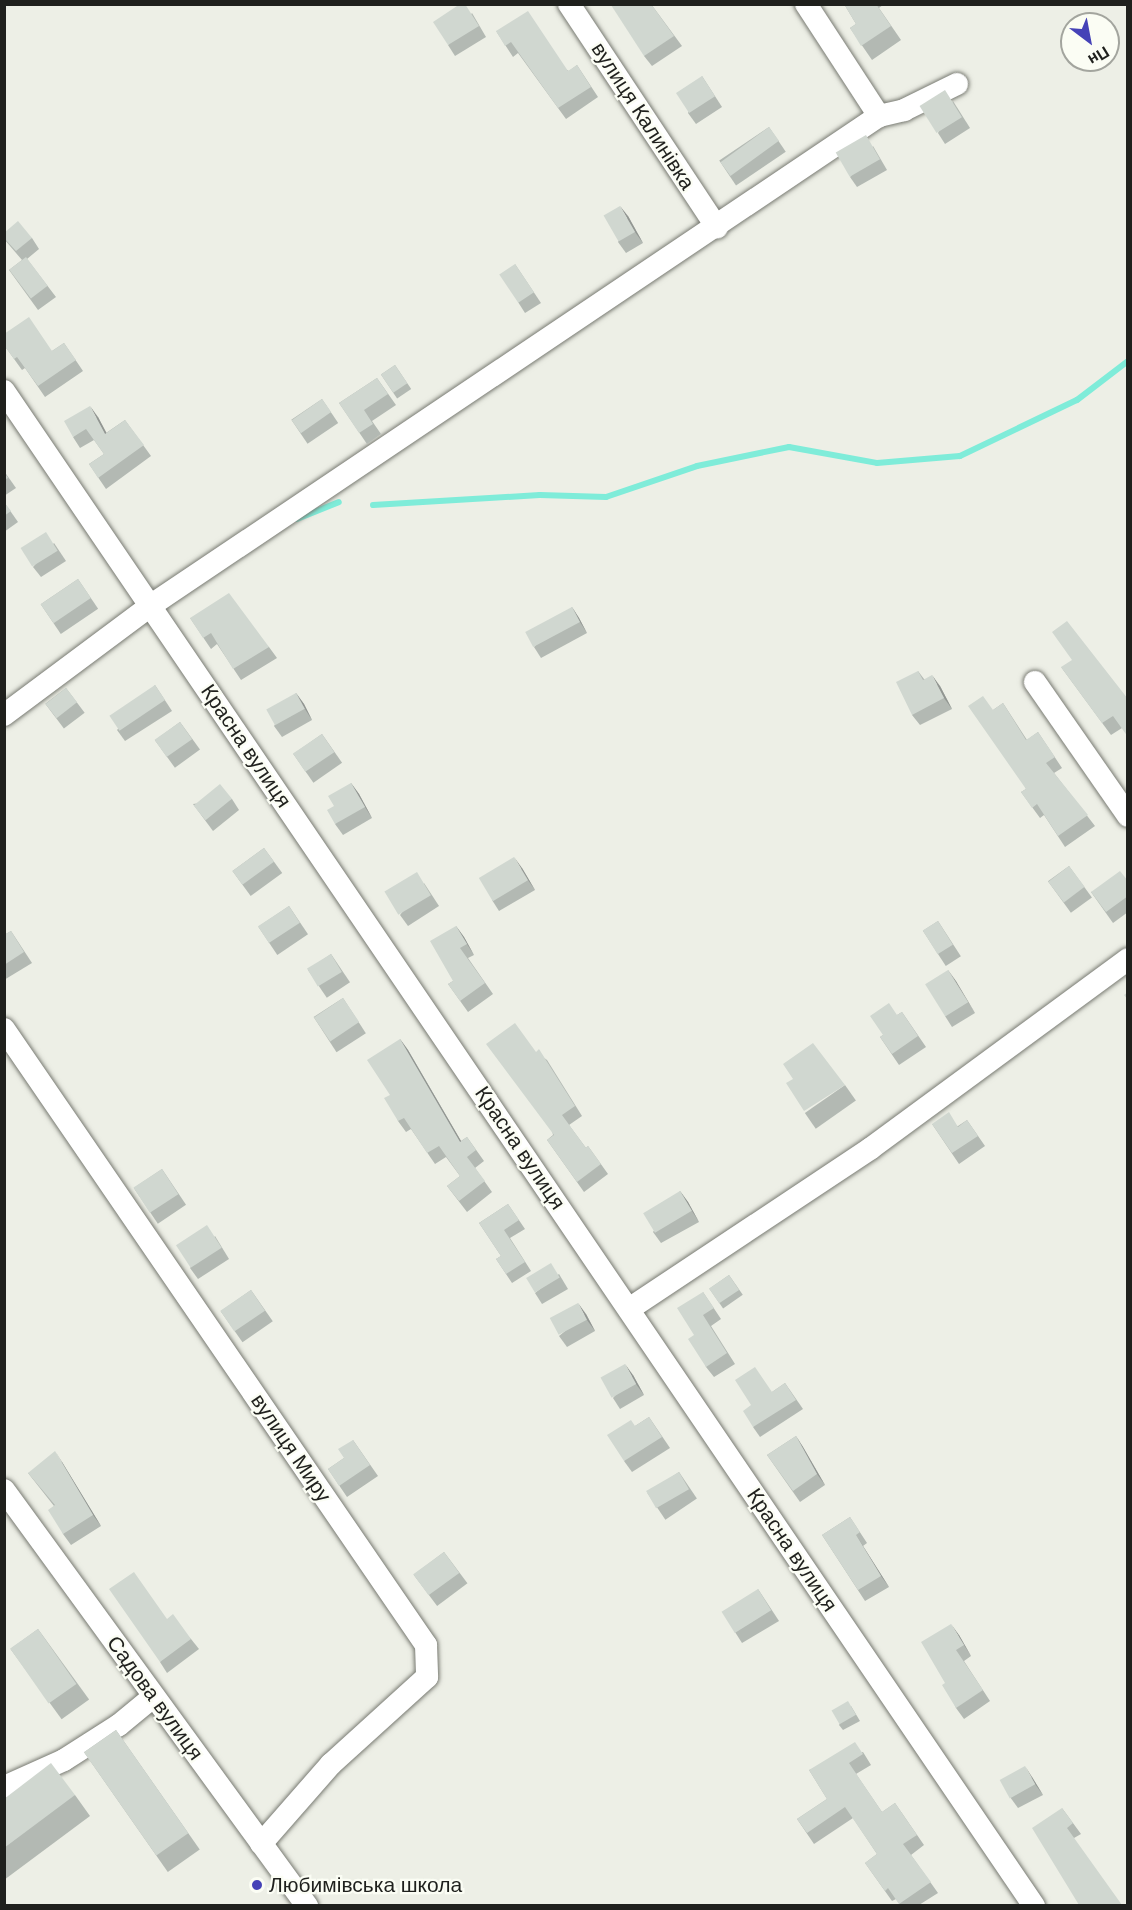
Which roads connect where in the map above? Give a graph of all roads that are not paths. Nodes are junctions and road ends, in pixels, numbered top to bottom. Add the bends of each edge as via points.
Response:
1 (569, 4) edge
2 (806, 4) edge
3 (957, 84) dead end
4 (879, 116) junction
5 (717, 228) junction
6 (4, 391) edge
7 (150, 606) junction
8 (1035, 682) dead end
9 (4, 715) edge
10 (1128, 816) edge
11 (1128, 959) edge
12 (4, 1029) edge
13 (629, 1309) junction
14 (4, 1490) edge
15 (153, 1697) junction
16 (4, 1787) edge
17 (261, 1844) junction
18 (307, 1905) edge
19 (1034, 1905) edge

1 - 5 street, вулиця Калинівка
2 - 4 street
3 - 4 street via 904,110
4 - 5 street
5 - 7 street
6 - 7 street, Красна вулиця
7 - 9 street
7 - 13 street, Красна вулиця
8 - 10 street
11 - 13 street via 871,1148
12 - 17 street, вулиця Миру via 426,1645 428,1677 331,1764
13 - 19 street, Красна вулиця
14 - 15 street, Садова вулиця
15 - 16 street via 119,1725 64,1760
15 - 17 street, Садова вулиця
17 - 18 street, Садова вулиця

